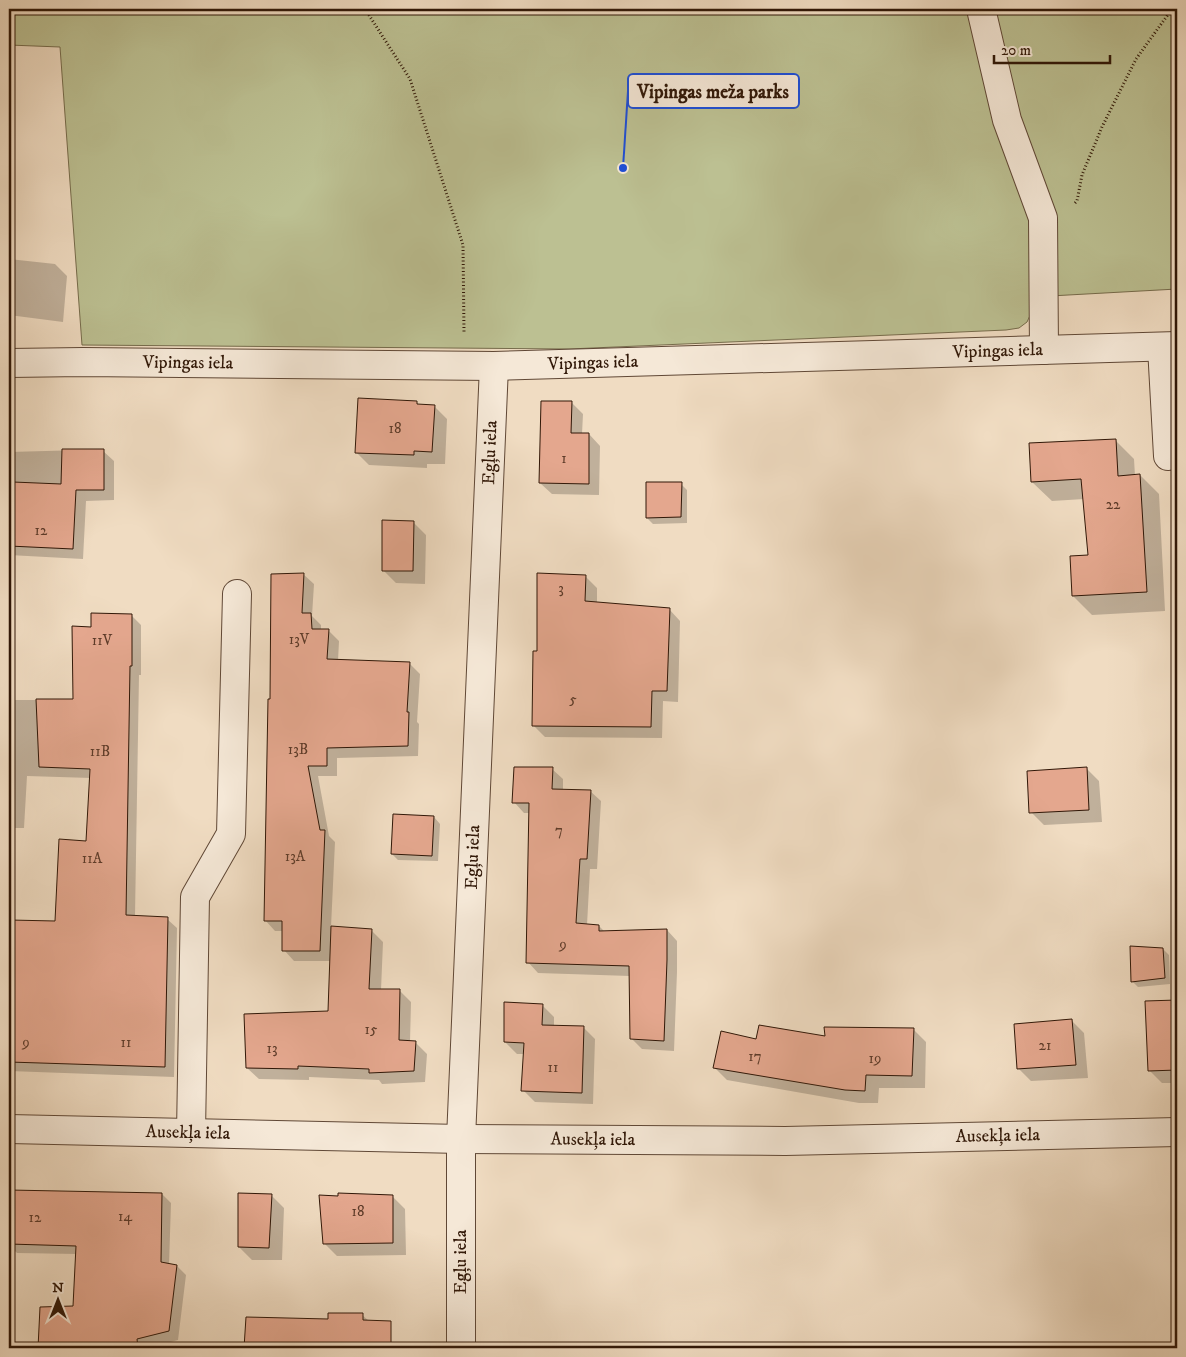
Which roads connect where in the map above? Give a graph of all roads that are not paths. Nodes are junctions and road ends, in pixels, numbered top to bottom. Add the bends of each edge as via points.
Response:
1 (981, 9) edge
2 (1170, 346) edge
3 (1044, 350) junction
4 (9, 363) edge
5 (494, 366) junction
6 (1168, 456) dead end
7 (237, 594) dead end
8 (9, 1129) edge
9 (1177, 1132) edge
10 (191, 1133) junction
11 (462, 1140) junction
12 (461, 1348) edge

1 - 3 street via 1007,120 1044,218
2 - 3 street, Vipingas iela
2 - 6 street
3 - 5 street, Vipingas iela
4 - 5 street, Vipingas iela
5 - 11 street, Egļu iela
7 - 10 street via 231,834 195,897
8 - 10 street, Ausekļa iela
9 - 11 street, Ausekļa iela via 785,1141
10 - 11 street, Ausekļa iela
11 - 12 street, Egļu iela

